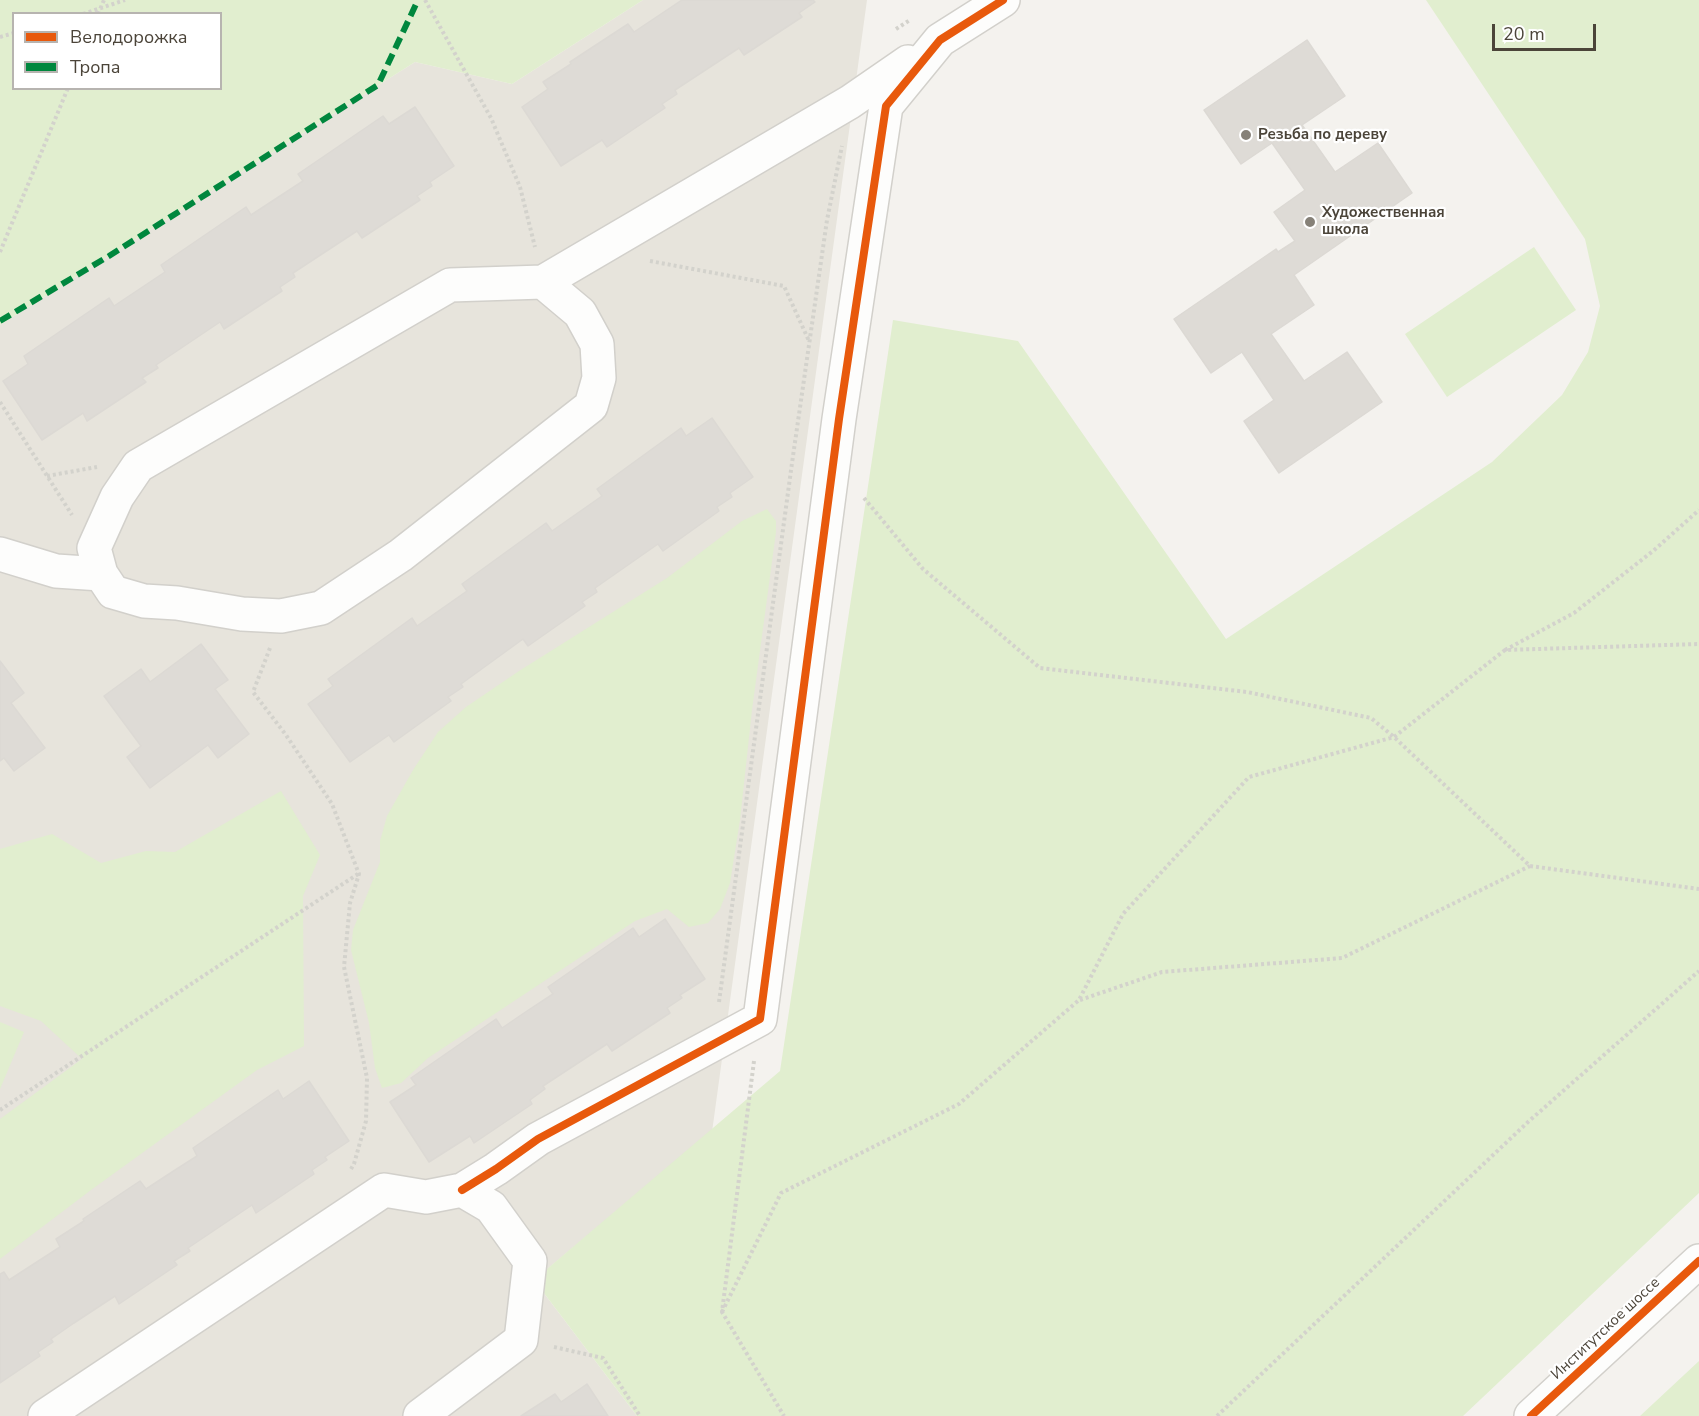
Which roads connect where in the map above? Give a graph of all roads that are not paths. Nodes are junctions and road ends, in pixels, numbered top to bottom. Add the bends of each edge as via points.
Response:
1 (1004, 0) edge
2 (940, 40) junction
3 (543, 282) junction
4 (0, 554) edge
5 (97, 561) junction
6 (462, 1190) junction
7 (1699, 1261) edge
8 (45, 1416) edge
9 (420, 1416) edge
10 (1531, 1416) edge

1 - 2 street
2 - 3 street via 850,102
2 - 6 street via 886,106 760,1019 538,1138
3 - 5 street via 450,285 138,466 117,497
3 - 5 street via 580,313 597,344 599,378 591,406 401,555 321,608 281,616 144,601 113,592
4 - 5 street via 56,571
6 - 8 street via 426,1197 384,1190
6 - 9 street via 491,1207 530,1261 521,1340
7 - 10 street, Институтское шоссе

